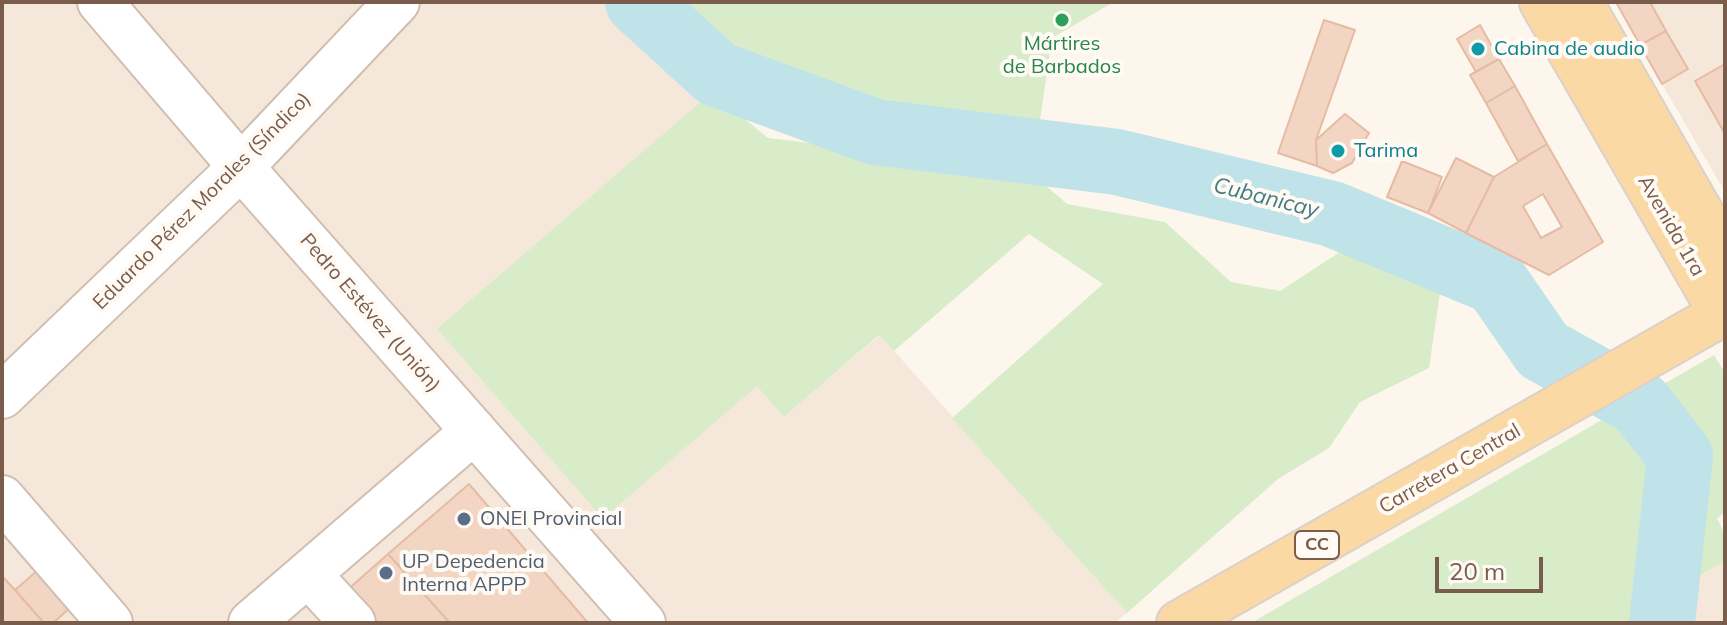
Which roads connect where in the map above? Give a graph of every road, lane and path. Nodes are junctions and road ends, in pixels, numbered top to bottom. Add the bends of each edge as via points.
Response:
1 (100, 2) edge
2 (397, 2) edge
3 (1542, 2) edge
4 (1580, 2) edge
5 (241, 167) junction
6 (1701, 225) edge
7 (1724, 315) edge
8 (1664, 347) junction
9 (2, 396) edge
10 (474, 431) junction
11 (2, 498) edge
12 (308, 574) junction
13 (110, 623) edge
14 (251, 623) edge
15 (353, 623) edge
16 (643, 623) edge
17 (1179, 623) edge

1 - 5 street, Pedro Estévez (Unión)
2 - 5 street, Eduardo Pérez Morales (Síndico)
3 - 6 main road, Avenida 1ra
4 - 6 main road, Avenida 1ra
5 - 9 street, Eduardo Pérez Morales (Síndico)
5 - 10 street, Pedro Estévez (Unión)
6 - 7 main road, Avenida 1ra via 1723,259
6 - 8 main road
7 - 8 main road, Carretera Central / CC
8 - 17 main road, Carretera Central / CC
10 - 12 street
10 - 16 street, Pedro Estévez (Unión)
11 - 13 street
12 - 14 street
12 - 15 street

